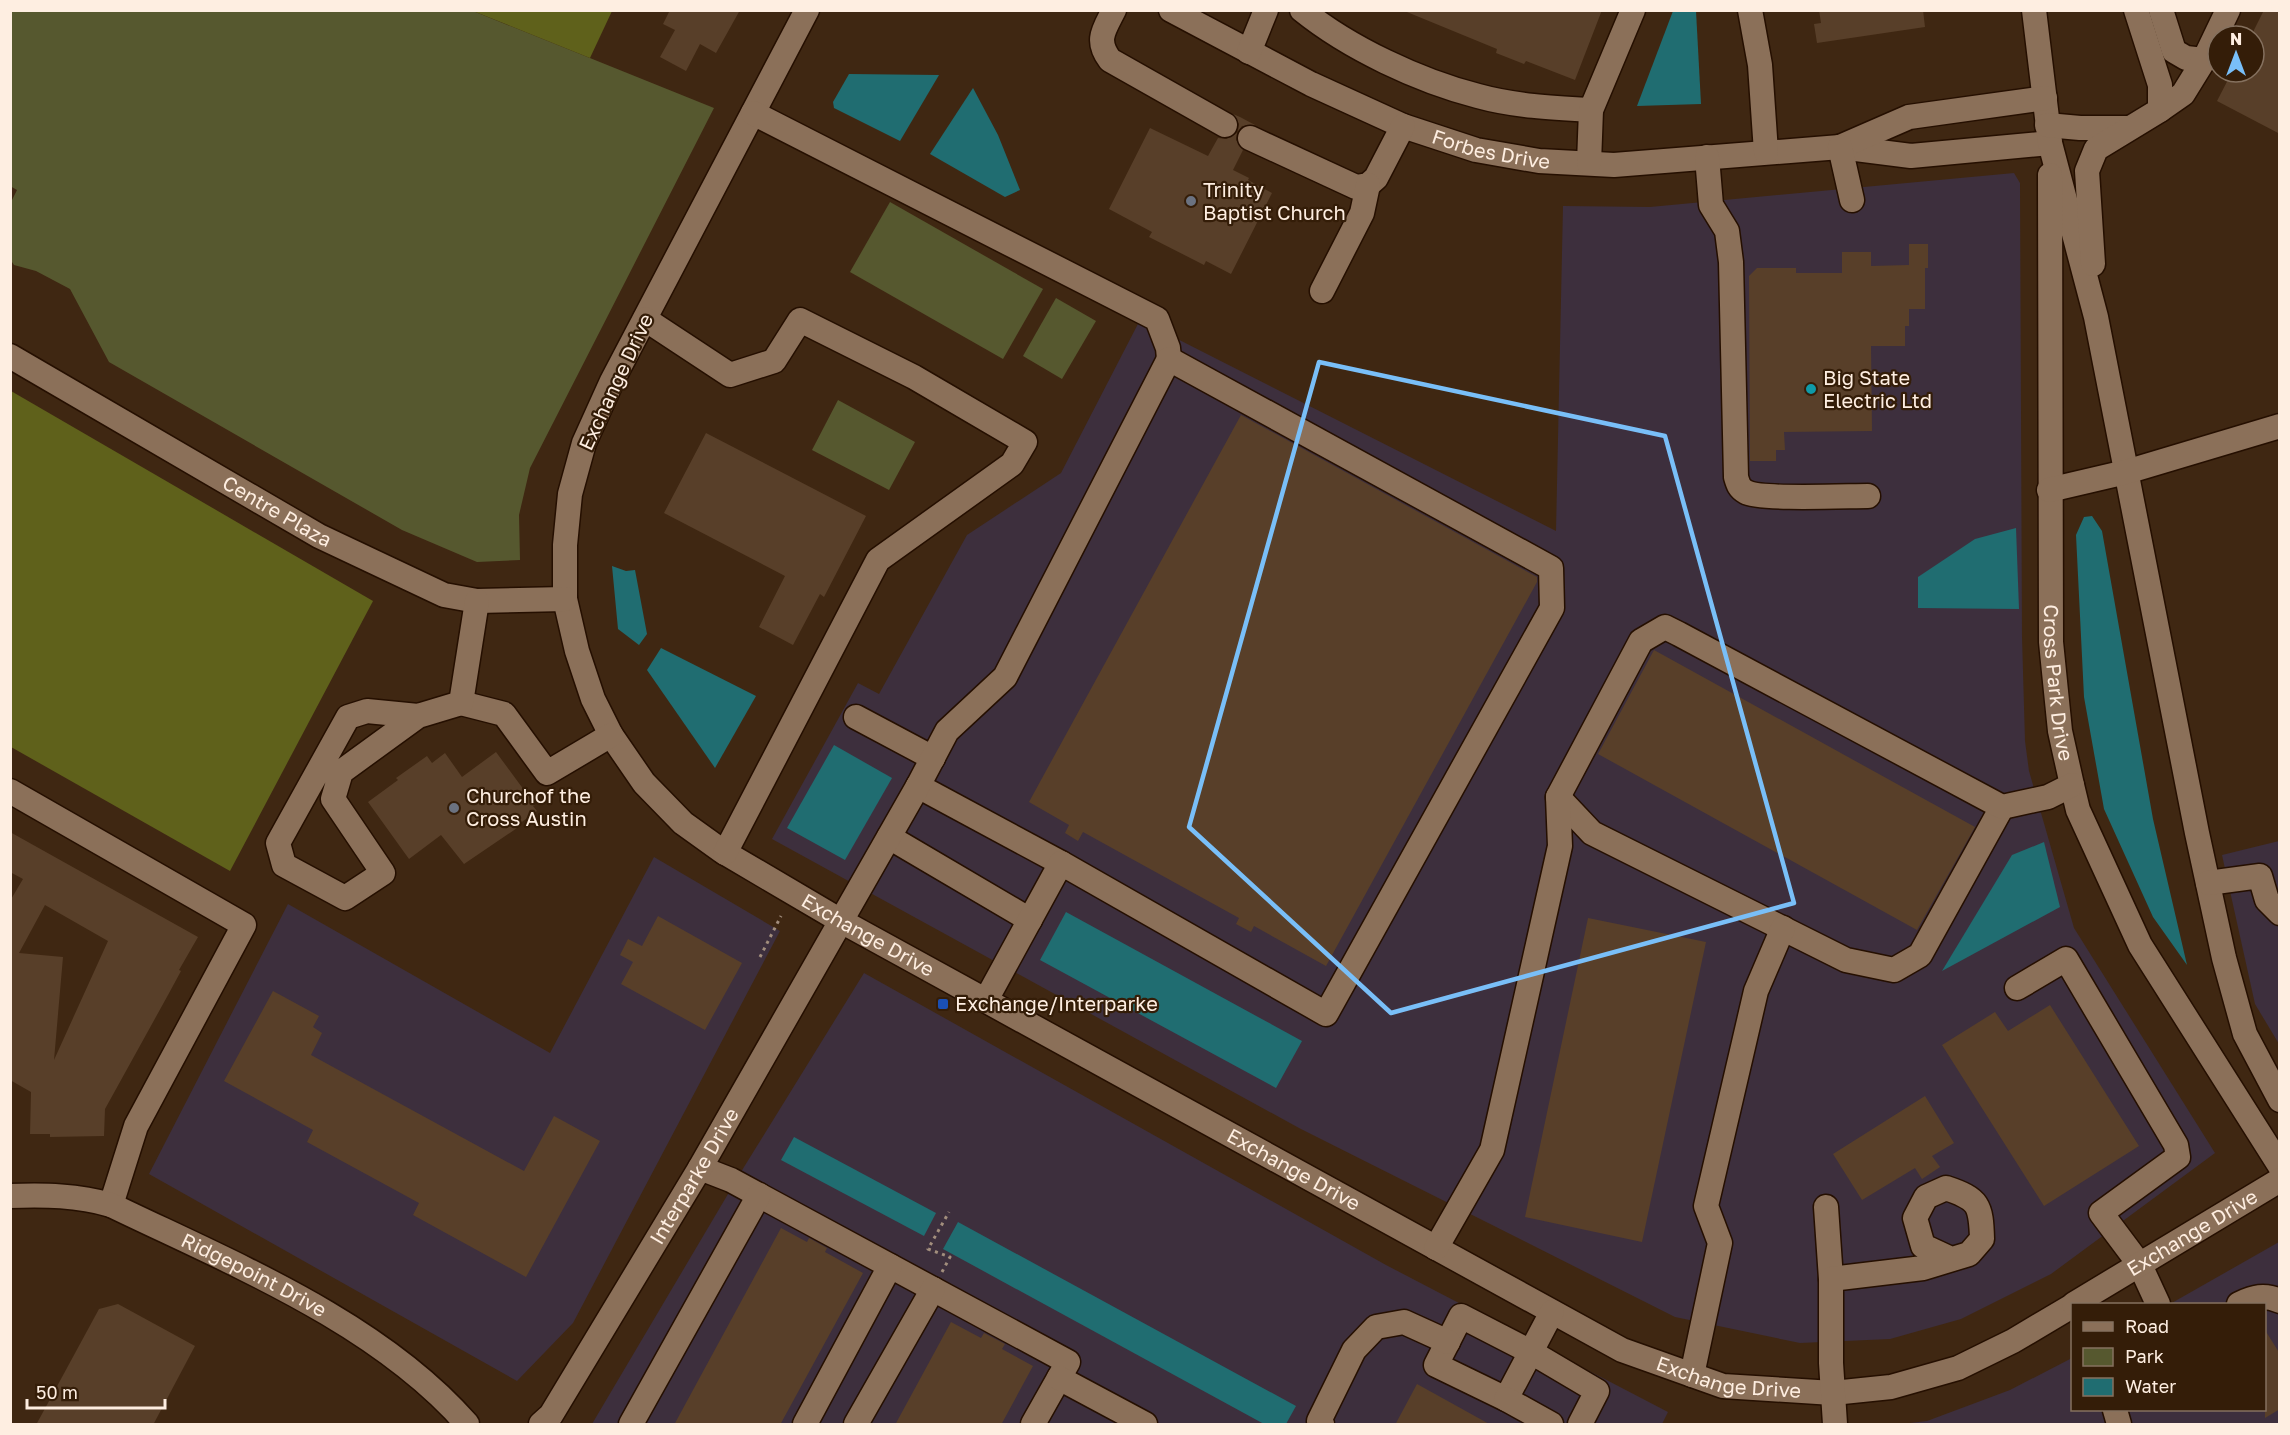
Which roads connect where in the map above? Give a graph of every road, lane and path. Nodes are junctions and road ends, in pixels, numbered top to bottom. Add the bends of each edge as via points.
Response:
1 (807, 10) edge
2 (1114, 10) edge
3 (1171, 10) edge
4 (1266, 10) edge
5 (1302, 10) edge
6 (1633, 10) edge
7 (1750, 10) edge
8 (2034, 10) edge
9 (2136, 10) edge
10 (2161, 10) edge
11 (2228, 10) edge
12 (1249, 52) junction
13 (2204, 60) junction
14 (2045, 98) junction
15 (1591, 110) junction
16 (2160, 110) junction
17 (753, 113) junction
18 (1225, 125) dead end
19 (1403, 126) junction
20 (2128, 129) junction
21 (2049, 134) junction
22 (1250, 138) dead end
23 (1840, 147) junction
24 (1767, 152) junction
25 (1707, 157) junction
26 (1589, 164) junction
27 (1368, 185) junction
28 (1852, 200) dead end
29 (1322, 291) dead end
30 (2096, 317) junction
31 (645, 319) junction
32 (10, 356) edge
33 (1169, 359) junction
34 (2280, 426) edge
35 (2126, 472) junction
36 (2049, 490) junction
37 (1868, 496) dead end
38 (565, 599) junction
39 (477, 602) junction
40 (461, 703) junction
41 (418, 716) junction
42 (856, 717) dead end
43 (610, 735) junction
44 (933, 758) junction
45 (2072, 785) junction
46 (918, 786) junction
47 (10, 791) edge
48 (1558, 797) junction
49 (2002, 807) junction
50 (889, 837) junction
51 (725, 853) junction
52 (1061, 863) junction
53 (2270, 875) edge
54 (2208, 883) junction
55 (2280, 913) edge
56 (781, 916) dead end
57 (1030, 920) junction
58 (841, 921) junction
59 (1783, 928) junction
60 (760, 957) dead end
61 (2017, 988) dead end
62 (986, 1000) junction
63 (2280, 1100) edge
64 (2280, 1166) edge
65 (700, 1168) junction
66 (2280, 1180) edge
67 (759, 1195) junction
68 (10, 1196) edge
69 (111, 1205) junction
70 (1826, 1207) dead end
71 (949, 1212) dead end
72 (1436, 1248) junction
73 (1951, 1259) dead end
74 (2140, 1265) junction
75 (890, 1266) junction
76 (1831, 1279) junction
77 (933, 1289) junction
78 (2280, 1301) edge
79 (2077, 1303) edge
80 (2157, 1303) edge
81 (2244, 1303) edge
82 (2071, 1307) edge
83 (1552, 1312) junction
84 (1448, 1342) junction
85 (1531, 1352) junction
86 (1692, 1374) junction
87 (1059, 1378) junction
88 (1833, 1393) junction
89 (1506, 1399) junction
90 (1118, 1418) edge
91 (467, 1425) edge
92 (541, 1425) edge
93 (632, 1425) edge
94 (805, 1425) edge
95 (856, 1425) edge
96 (1033, 1425) edge
97 (1145, 1425) edge
98 (1322, 1425) edge
99 (1551, 1425) edge
100 (1580, 1425) edge
101 (1835, 1425) edge

1 - 17 street, Exchange Drive
2 - 18 street via 1101,41 1110,60
3 - 12 street, Forbes Drive
4 - 12 street
5 - 15 street via 1342,37 1434,82 1479,97
6 - 15 street
7 - 24 street via 1760,65
8 - 14 street, Cross Park Drive
9 - 16 street via 2160,85
10 - 13 street via 2174,51 2186,58
11 - 13 street
12 - 19 street, Forbes Drive
13 - 16 street via 2183,94
14 - 21 street, Cross Park Drive
14 - 23 street, Forbes Drive via 1909,117
15 - 26 street
16 - 20 street
17 - 31 street, Exchange Drive
17 - 33 street via 1157,319
19 - 26 street, Forbes Drive via 1476,150 1539,161
19 - 27 street via 1376,178
20 - 21 street, Forbes Drive via 2080,129
20 - 30 street via 2096,149 2087,171
21 - 23 street, Forbes Drive via 1911,156
21 - 30 street, Cross Park Drive
21 - 36 street, Cross Park Drive
22 - 27 street via 1347,184
23 - 24 street, Forbes Drive
23 - 28 street
24 - 25 street, Forbes Drive
25 - 26 street, Forbes Drive
25 - 37 street via 1711,205 1726,231 1731,262 1739,487 1747,493 1765,496
27 - 29 street via 1362,213
30 - 35 street, Cross Park Drive
31 - 38 street, Exchange Drive via 584,443 570,494
31 - 51 street via 730,375 774,360 800,320 914,377 1025,442 1012,464 878,560
32 - 39 street, Centre Plaza via 319,536 444,595
33 - 44 street, Interparke Drive via 1005,677 946,731
33 - 52 street via 1551,568 1552,608 1326,1014
34 - 35 street
35 - 36 street
35 - 54 street, Cross Park Drive
36 - 45 street, Cross Park Drive via 2050,642 2060,731
38 - 39 street, Centre Plaza
38 - 43 street, Exchange Drive via 577,651
39 - 40 street
40 - 41 street
40 - 43 street via 504,714 547,773
41 - 41 street via 367,711 348,717 278,843 284,865 345,898 383,873 333,799 341,772
42 - 44 street
43 - 51 street, Exchange Drive via 644,783 684,823
44 - 46 street, Interparke Drive
45 - 49 street via 2048,797
45 - 64 street, Cross Park Drive via 2078,810 2140,945
46 - 50 street, Interparke Drive
46 - 52 street
47 - 69 street via 244,925 136,1126
48 - 49 street via 1641,641 1665,627
48 - 59 street via 1592,833
48 - 72 street via 1560,846 1492,1150
49 - 59 street via 1920,955 1894,970 1846,960
50 - 57 street
50 - 58 street, Interparke Drive
51 - 58 street, Exchange Drive
52 - 57 street
53 - 54 street
53 - 55 street via 2267,900
54 - 63 street, Cross Park Drive via 2245,1034
56 - 60 path
57 - 62 street
58 - 62 street, Exchange Drive
58 - 65 street, Interparke Drive
59 - 86 street via 1756,991 1706,1206 1720,1243
61 - 74 street via 2066,959 2176,1145 2178,1157 2101,1213
62 - 72 street, Exchange Drive
65 - 67 street
65 - 92 street, Interparke Drive via 551,1415
66 - 74 street, Exchange Drive
67 - 75 street
67 - 93 street
68 - 69 street, Ridgepoint Drive via 88,1198
69 - 91 street, Ridgepoint Drive via 271,1283 387,1351 448,1403
70 - 76 street
71 - 77 path via 928,1249 950,1257
72 - 83 street, Exchange Drive
73 - 76 street via 1923,1268
74 - 79 street, Exchange Drive
74 - 80 street
75 - 77 street
75 - 94 street
76 - 88 street
77 - 87 street via 1068,1362
77 - 95 street
78 - 81 street via 2270,1296
82 - 88 street, Exchange Drive via 1958,1368 1891,1387
83 - 85 street
83 - 86 street, Exchange Drive via 1622,1350
84 - 85 street via 1461,1316
84 - 89 street via 1436,1365
84 - 98 street via 1404,1322 1376,1327 1354,1350 1320,1421
85 - 89 street
85 - 100 street via 1597,1391
86 - 88 street, Exchange Drive via 1723,1386
87 - 90 street
87 - 96 street
88 - 101 street
89 - 99 street
90 - 97 street

